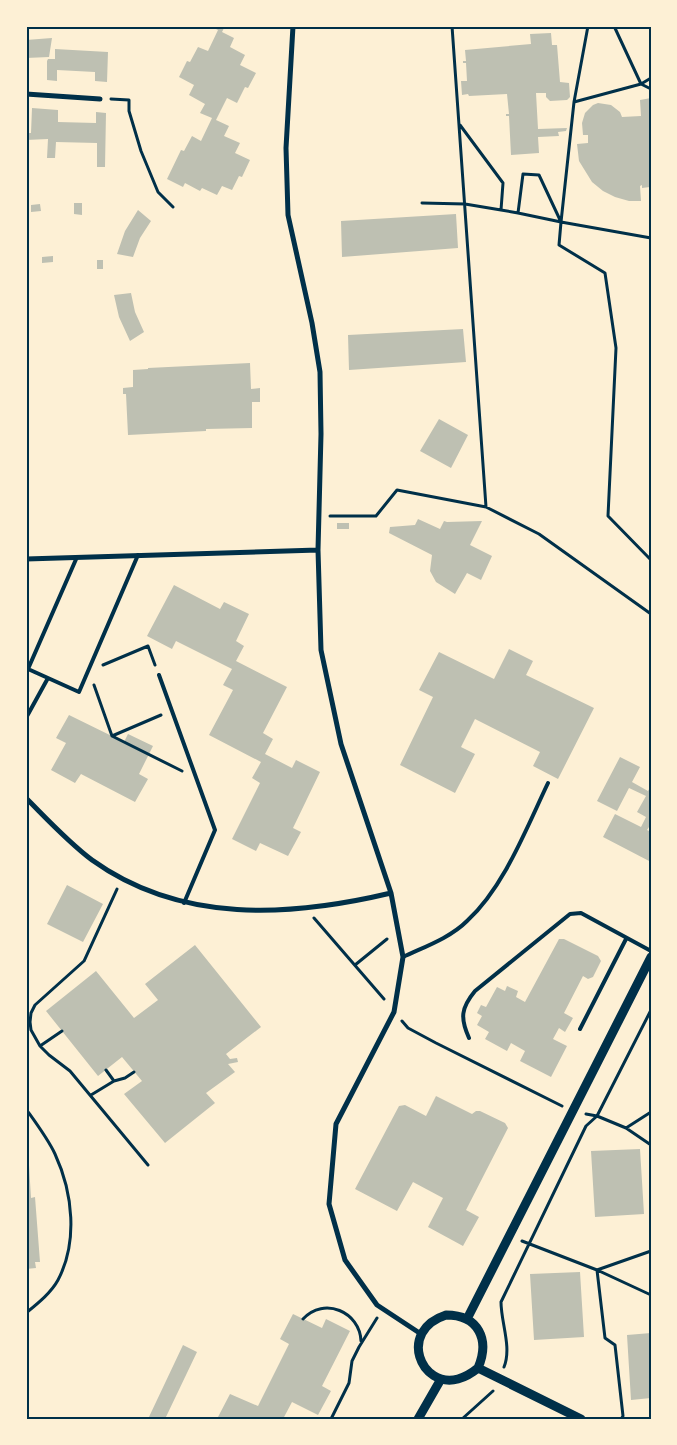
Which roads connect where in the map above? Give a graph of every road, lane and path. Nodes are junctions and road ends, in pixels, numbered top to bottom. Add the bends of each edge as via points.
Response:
1 (293, 26) edge
2 (452, 26) edge
3 (588, 26) edge
4 (614, 26) edge
5 (651, 78) edge
6 (641, 84) junction
7 (651, 89) edge
8 (26, 94) edge
9 (100, 99) joint
10 (574, 102) junction
11 (460, 125) junction
12 (422, 203) dead end
13 (464, 204) junction
14 (173, 208) dead end
15 (501, 210) junction
16 (518, 213) junction
17 (561, 222) junction
18 (651, 238) edge
19 (486, 507) junction
20 (318, 516) junction
21 (318, 550) junction
22 (138, 555) junction
23 (77, 557) junction
24 (26, 559) edge
25 (651, 560) edge
26 (651, 614) edge
27 (89, 670) junction
28 (159, 675) joint
29 (48, 678) junction
30 (172, 710) junction
31 (26, 718) edge
32 (112, 736) junction
33 (196, 778) junction
34 (548, 784) dead end
35 (26, 798) edge
36 (116, 891) dead end
37 (391, 893) junction
38 (184, 903) junction
39 (321, 927) dead end
40 (398, 930) junction
41 (626, 939) junction
42 (651, 951) edge
43 (403, 957) junction
44 (651, 957) edge
45 (355, 965) junction
46 (376, 989) dead end
47 (651, 1010) edge
48 (394, 1012) junction
49 (580, 1029) dead end
50 (62, 1031) dead end
51 (469, 1038) dead end
52 (40, 1046) junction
53 (106, 1070) dead end
54 (134, 1072) dead end
55 (114, 1081) junction
56 (91, 1095) junction
57 (26, 1109) edge
58 (573, 1111) junction
59 (651, 1112) edge
60 (597, 1116) junction
61 (626, 1128) junction
62 (651, 1145) edge
63 (148, 1165) dead end
64 (509, 1236) junction
65 (529, 1244) junction
66 (651, 1251) edge
67 (597, 1270) junction
68 (651, 1295) edge
69 (383, 1309) junction
70 (26, 1313) edge
71 (304, 1319) dead end
72 (468, 1319) junction
73 (421, 1334) junction
74 (361, 1342) junction
75 (478, 1368) junction
76 (441, 1379) junction
77 (499, 1379) junction
78 (331, 1419) edge
79 (418, 1419) edge
80 (462, 1419) edge
81 (581, 1419) edge
82 (621, 1419) edge

1 - 20 street via 286,148 288,215 320,372
2 - 11 path
3 - 10 path
4 - 6 path
5 - 6 path
6 - 7 path
6 - 10 path
8 - 9 street
9 - 14 path via 129,100 141,152 158,192
10 - 17 path
11 - 13 path
11 - 15 path via 503,183
12 - 13 path
13 - 15 path
13 - 19 path
15 - 16 path
16 - 17 path
16 - 17 path via 522,174 539,175
17 - 18 path
17 - 25 path via 560,246 605,272 616,348 608,516
19 - 20 path via 397,490 376,516
19 - 26 path via 539,534
20 - 21 street
21 - 22 street
21 - 37 street via 321,650 342,744
22 - 23 street
22 - 27 lane
23 - 24 street
23 - 29 lane via 28,668
27 - 28 path via 148,646
27 - 29 lane via 79,692
27 - 32 path
28 - 30 lane
29 - 31 lane
30 - 32 path
30 - 33 lane
32 - 33 path
33 - 38 lane via 215,830
34 - 43 lane via 496,889 466,922
35 - 38 street via 92,860 131,883
36 - 52 path via 84,961 44,996 31,1013 31,1030
37 - 38 street via 296,910 229,910
37 - 40 street
39 - 45 path
40 - 43 street
40 - 45 path
41 - 42 lane
41 - 49 lane
41 - 51 lane via 580,913 570,914 474,991 465,1003 463,1024
43 - 48 street
44 - 58 street
45 - 46 path
47 - 60 path
48 - 58 path via 408,1028
48 - 69 street via 336,1124 329,1204 345,1260
50 - 52 path
52 - 56 path via 70,1071
53 - 55 path
54 - 55 path
55 - 56 path
56 - 63 path
57 - 70 path via 55,1154 68,1194 72,1233 69,1254 57,1282
58 - 60 path
58 - 64 street
59 - 61 path
60 - 61 path
60 - 65 path via 586,1126
61 - 62 path
64 - 65 path
64 - 72 street
65 - 67 path
65 - 77 path via 501,1302 507,1353
66 - 67 path
67 - 68 path
67 - 82 path via 605,1338 615,1345
69 - 73 street
69 - 74 path
71 - 74 path via 308,1313 319,1309 329,1307 342,1311 358,1326
72 - 73 street via 457,1315 435,1318
72 - 75 street via 482,1337 484,1348
73 - 76 street via 420,1358 425,1368
74 - 78 path via 352,1361 348,1383
75 - 76 street via 456,1380
75 - 77 street
76 - 79 street
77 - 80 path via 492,1392
77 - 81 street

